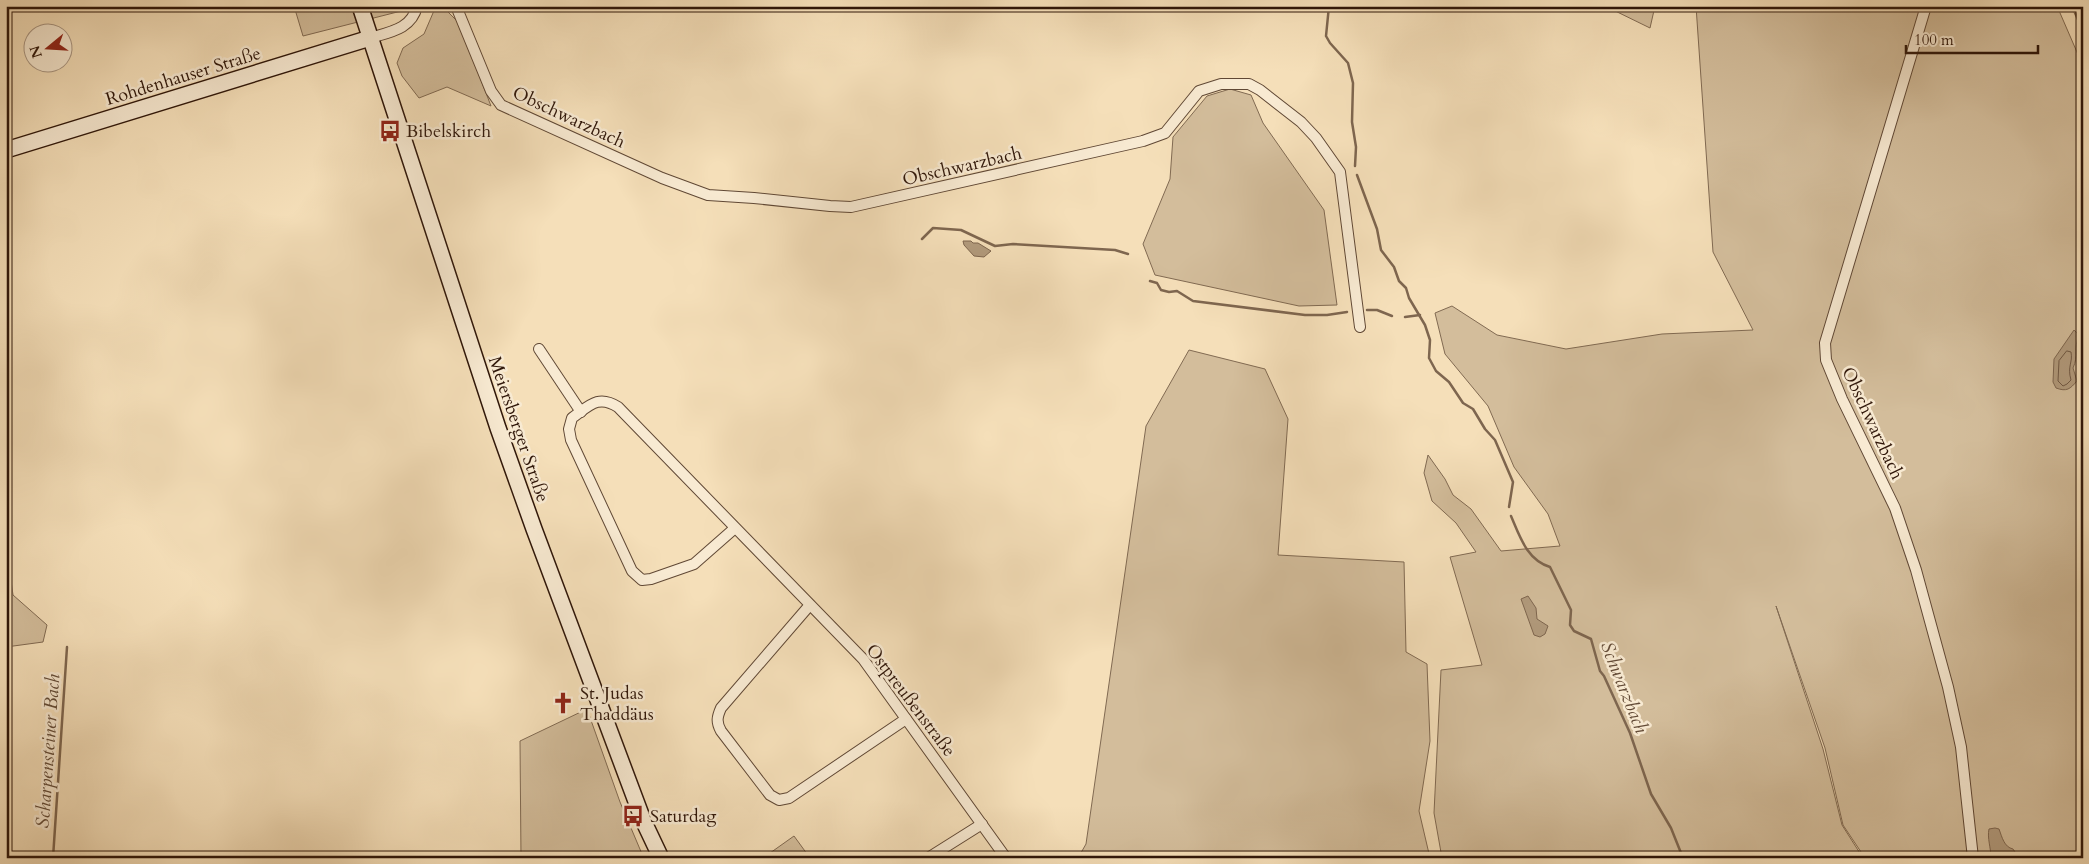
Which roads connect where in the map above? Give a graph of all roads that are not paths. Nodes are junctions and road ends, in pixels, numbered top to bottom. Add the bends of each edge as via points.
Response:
1 (360, 6) edge
2 (417, 6) edge
3 (456, 6) edge
4 (1926, 6) edge
5 (370, 38) junction
6 (6, 150) edge
7 (1360, 327) dead end
8 (539, 349) dead end
9 (581, 412) junction
10 (735, 528) junction
11 (809, 606) junction
12 (906, 719) junction
13 (982, 824) junction
14 (661, 858) edge
15 (928, 858) edge
16 (1006, 858) edge
17 (1973, 858) edge

1 - 5 main road, Meiersberger Straße
2 - 5 street via 414,17 402,28
3 - 7 street, Obschwarzbach via 491,91 501,105 662,178 708,195 725,197 851,207 1143,141 1165,133 1199,91 1221,84 1249,84 1301,122 1340,172
4 - 17 street, Obschwarzbach via 1825,343 1826,360 1894,508 1916,570 1961,747
5 - 6 main road, Rohdenhauser Straße
5 - 14 main road, Meiersberger Straße via 534,529 643,820
8 - 9 street
9 - 10 street, Ostpreußenstraße via 597,402 608,401 618,407
9 - 10 street via 572,418 571,440 632,571 642,580 694,564
10 - 11 street, Ostpreußenstraße
11 - 12 street, Ostpreußenstraße via 863,659
11 - 12 street via 717,716 721,731 770,795 779,800 789,798
12 - 13 street, Ostpreußenstraße
13 - 15 street
13 - 16 street, Ostpreußenstraße

